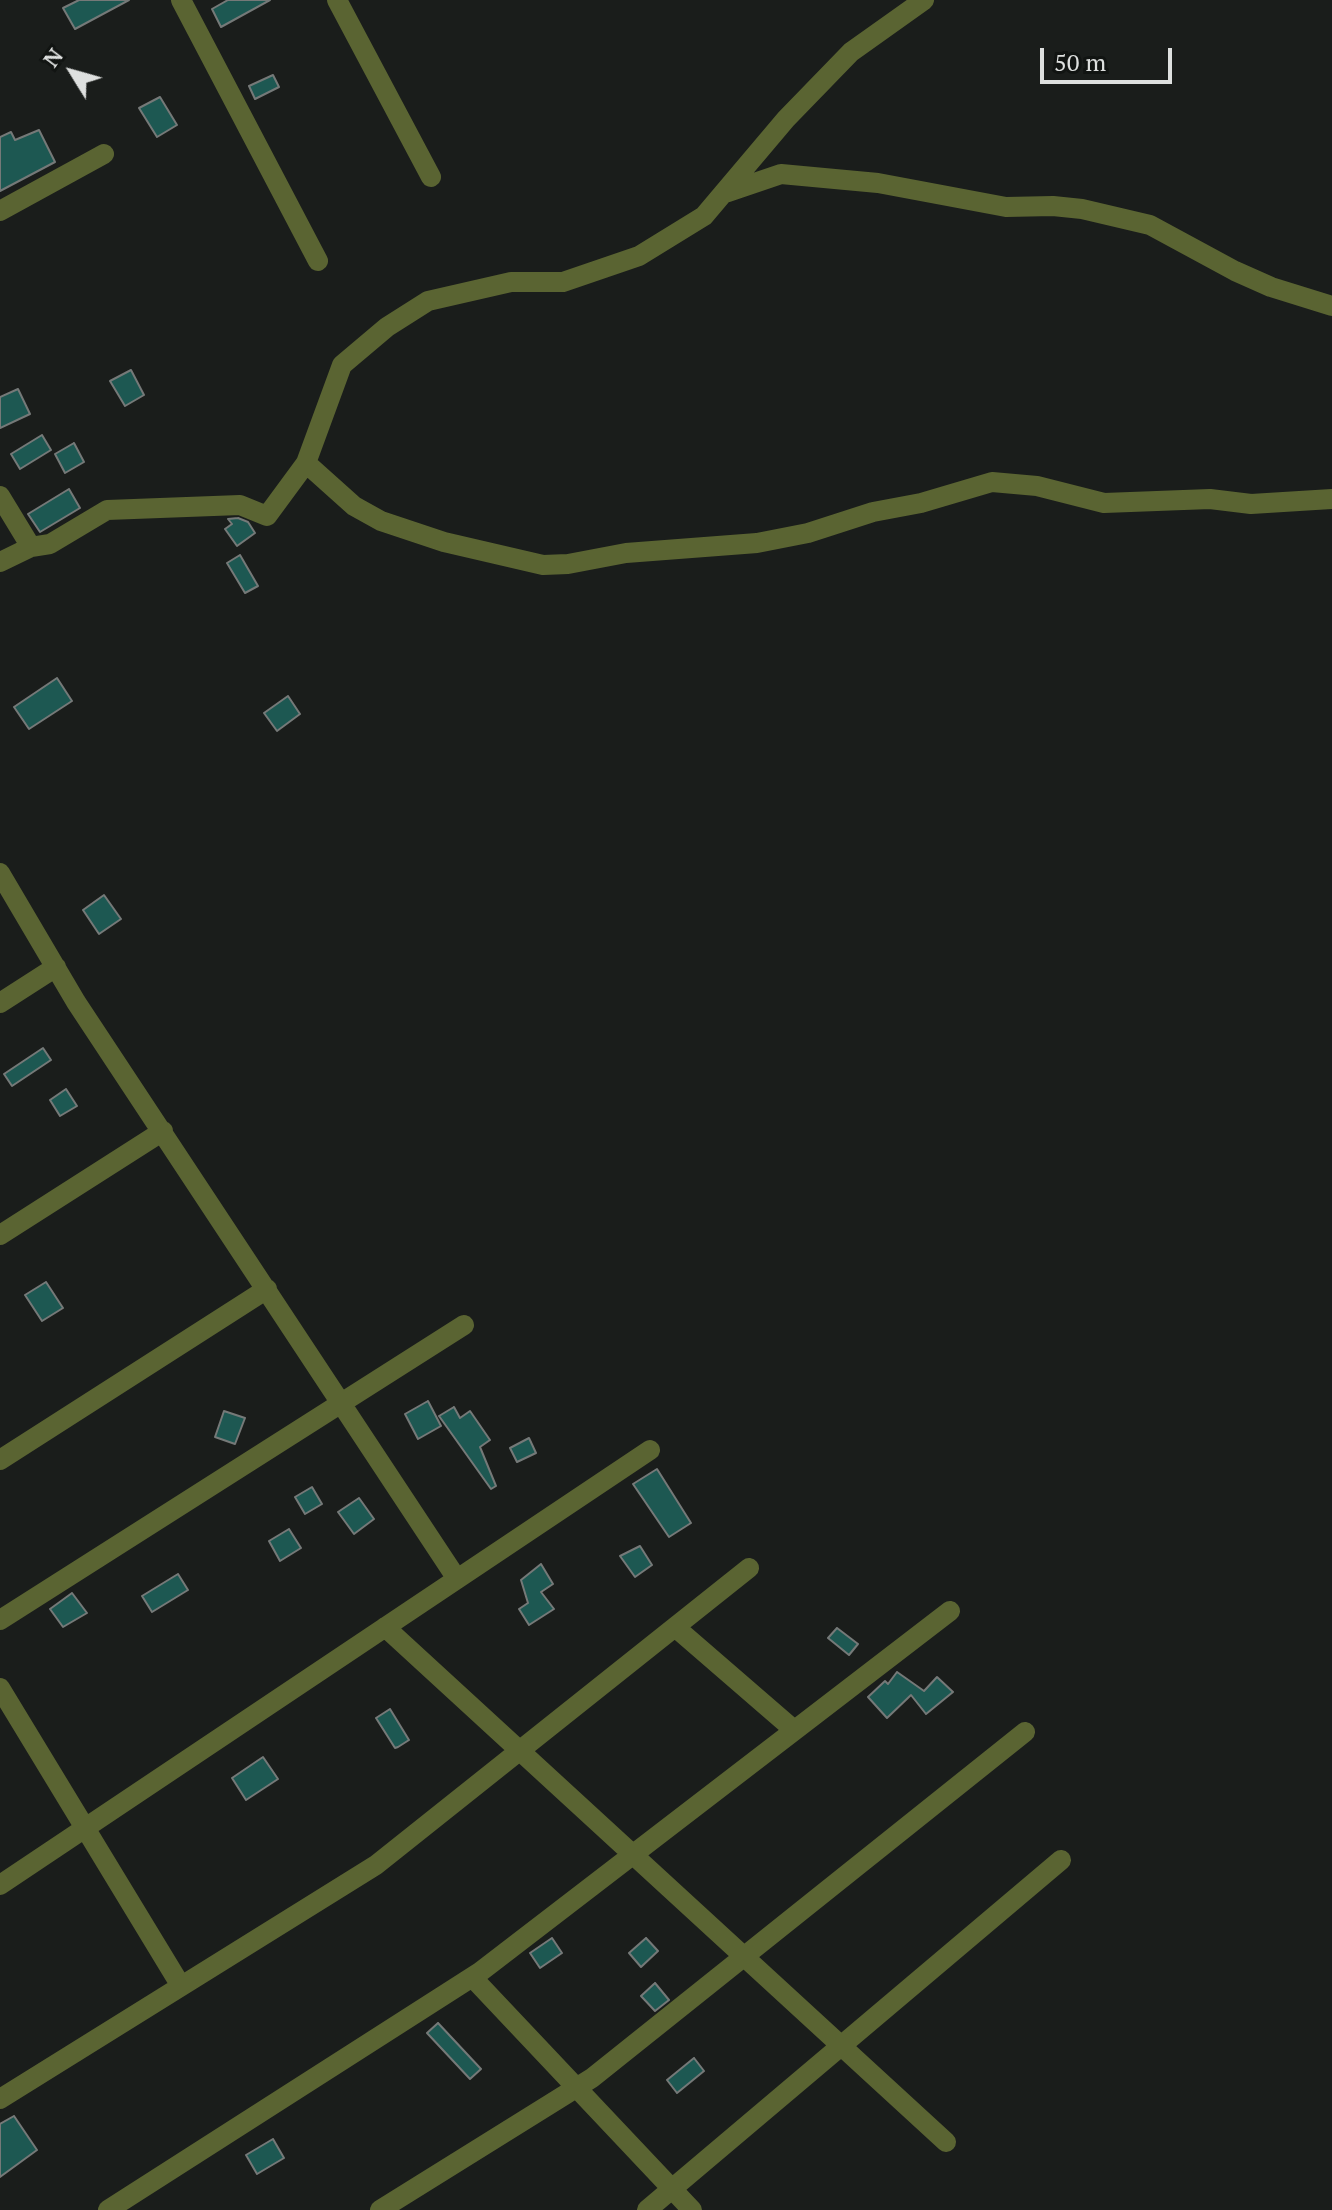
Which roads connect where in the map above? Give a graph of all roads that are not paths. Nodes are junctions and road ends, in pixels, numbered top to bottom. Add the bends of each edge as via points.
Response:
1 (181, 0) edge
2 (337, 0) edge
3 (924, 0) edge
4 (104, 154) dead end
5 (431, 177) dead end
6 (724, 194) junction
7 (0, 211) edge
8 (318, 261) dead end
9 (1332, 306) edge
10 (306, 463) junction
11 (0, 496) edge
12 (1332, 499) edge
13 (31, 547) junction
14 (0, 562) edge
15 (0, 873) edge
16 (56, 967) junction
17 (0, 1003) edge
18 (163, 1131) junction
19 (0, 1235) edge
20 (267, 1289) junction
21 (464, 1325) dead end
22 (342, 1403) junction
23 (650, 1450) dead end
24 (0, 1460) edge
25 (749, 1568) dead end
26 (457, 1579) junction
27 (950, 1611) dead end
28 (0, 1620) edge
29 (385, 1627) junction
30 (675, 1627) junction
31 (0, 1688) edge
32 (794, 1730) junction
33 (1025, 1732) dead end
34 (520, 1751) junction
35 (85, 1828) junction
36 (633, 1855) junction
37 (1061, 1860) dead end
38 (0, 1885) edge
39 (744, 1956) junction
40 (472, 1977) junction
41 (181, 1986) junction
42 (841, 2046) junction
43 (576, 2088) junction
44 (0, 2099) edge
45 (946, 2142) dead end
46 (672, 2189) junction
47 (108, 2210) edge
48 (380, 2210) edge
49 (647, 2210) edge
50 (692, 2210) edge

1 - 8 street
2 - 5 street
3 - 6 street via 851,52
4 - 7 street
6 - 9 street via 781,174 878,183 1006,207 1082,209 1150,225 1235,271
6 - 10 street via 704,216 639,256 563,282 511,282 428,301 387,327 342,365
10 - 12 street via 354,506 381,521 543,565 757,543 992,482 1037,486 1104,503
10 - 13 street via 267,516 240,505 107,510 50,544
11 - 13 street
13 - 14 street
15 - 16 street
16 - 17 street
16 - 18 street
18 - 19 street
18 - 20 street
20 - 22 street
20 - 24 street
21 - 22 street
22 - 26 street
22 - 28 street
23 - 26 street
25 - 30 street
26 - 29 street
27 - 32 street
29 - 34 street
29 - 35 street
30 - 32 street
30 - 34 street
31 - 35 street
32 - 36 street
33 - 39 street
34 - 36 street
34 - 41 street via 376,1865
35 - 38 street
35 - 41 street
36 - 39 street
36 - 40 street
37 - 42 street
39 - 42 street
39 - 43 street
40 - 43 street
40 - 47 street
41 - 44 street
42 - 45 street
42 - 46 street
43 - 46 street
43 - 48 street
46 - 49 street
46 - 50 street

